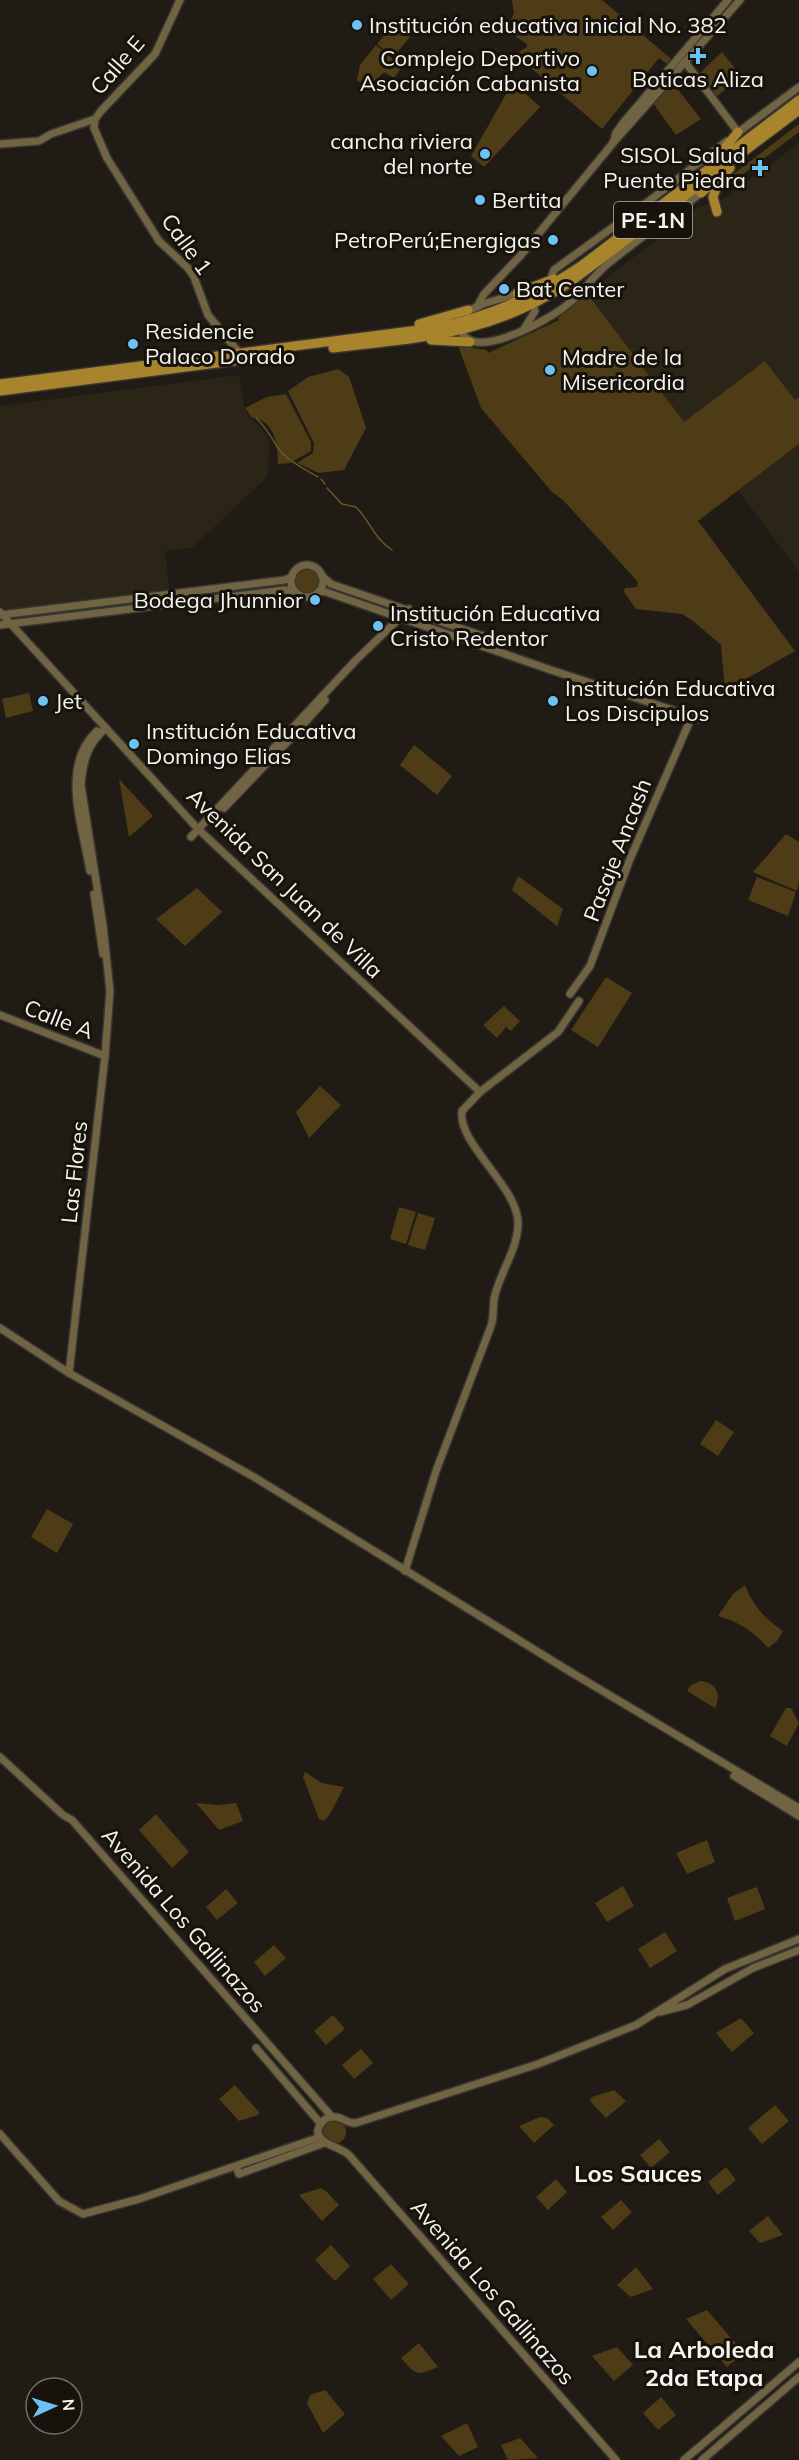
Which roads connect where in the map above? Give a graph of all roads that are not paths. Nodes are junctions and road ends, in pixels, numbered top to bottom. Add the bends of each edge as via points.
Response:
1 (180, 0) edge
2 (728, 0) edge
3 (740, 0) edge
4 (685, 62) junction
5 (799, 87) edge
6 (799, 100) edge
7 (799, 110) edge
8 (95, 119) junction
9 (738, 132) junction
10 (769, 132) junction
11 (613, 143) junction
12 (0, 144) edge
13 (711, 167) junction
14 (724, 174) junction
15 (701, 193) joint
16 (717, 212) dead end
17 (566, 276) junction
18 (550, 281) junction
19 (517, 293) junction
20 (532, 300) junction
21 (477, 306) junction
22 (461, 326) junction
23 (524, 329) junction
24 (363, 338) junction
25 (408, 339) junction
26 (470, 342) junction
27 (240, 354) junction
28 (0, 384) edge
29 (0, 391) edge
30 (321, 575) junction
31 (292, 577) junction
32 (295, 591) junction
33 (319, 591) junction
34 (409, 609) junction
35 (1, 615) edge
36 (400, 617) junction
37 (6, 624) edge
38 (486, 647) junction
39 (692, 716) junction
40 (700, 719) dead end
41 (103, 728) junction
42 (199, 832) junction
43 (570, 994) dead end
44 (579, 1001) dead end
45 (0, 1015) edge
46 (105, 1056) junction
47 (479, 1094) junction
48 (0, 1328) edge
49 (69, 1373) junction
50 (405, 1571) junction
51 (0, 1756) edge
52 (734, 1776) dead end
53 (799, 1808) edge
54 (799, 1816) edge
55 (799, 1939) edge
56 (799, 1950) edge
57 (652, 2014) junction
58 (256, 2048) dead end
59 (332, 2116) junction
60 (321, 2124) junction
61 (0, 2134) edge
62 (322, 2140) junction
63 (799, 2362) edge
64 (799, 2377) edge
65 (616, 2460) edge
66 (684, 2460) edge
67 (702, 2460) edge

1 - 8 street, Calle E via 155,54
2 - 11 street via 623,123
3 - 4 street
4 - 9 street
4 - 11 street
5 - 9 street
6 - 13 highway, PE-1N
7 - 10 highway, PE-1N
8 - 12 street via 39,141
8 - 27 street, Calle 1 via 96,135 159,241 188,268 208,315
9 - 13 highway
9 - 18 street via 554,270
10 - 14 highway
10 - 20 highway, PE-1N via 568,283
11 - 21 street
13 - 17 highway, PE-1N
14 - 15 highway
14 - 16 highway via 714,192
15 - 23 street via 605,266 564,308
17 - 18 highway
17 - 20 highway, PE-1N
18 - 19 highway
19 - 20 street
19 - 21 street
20 - 22 highway, PE-1N via 505,318
20 - 23 street via 533,316
21 - 22 street
21 - 24 highway via 435,321
22 - 24 highway, PE-1N
22 - 25 highway, PE-1N
22 - 26 street
23 - 26 street via 490,342
24 - 27 highway, PE-1N
25 - 26 highway
25 - 29 highway, PE-1N
27 - 28 highway, PE-1N
30 - 31 street via 316,568 307,566 299,568
30 - 33 street
30 - 34 street via 331,584
31 - 32 street
31 - 35 street
32 - 33 street via 308,597
32 - 37 street
33 - 36 street
34 - 36 street
34 - 38 street via 489,638
35 - 37 street, Avenida San Juan de Villa
36 - 38 street
36 - 42 street via 293,736
37 - 41 street, Avenida San Juan de Villa
38 - 39 street
39 - 40 street
39 - 43 street, Pasaje Ancash via 630,859 590,966
41 - 42 street, Avenida San Juan de Villa
41 - 46 street, Las Flores via 82,748 76,786 110,991
42 - 47 street, Avenida San Juan de Villa
44 - 47 street via 558,1032
45 - 46 street, Calle A
46 - 49 street, Las Flores
47 - 50 street via 462,1111 462,1119 510,1197 518,1224 494,1299 495,1314 436,1471
48 - 49 street
49 - 50 street via 254,1477
50 - 53 street
51 - 59 street, Avenida Los Gallinazos via 72,1820
52 - 54 street
55 - 57 street via 726,1969
56 - 57 street via 753,1968 687,2005
57 - 59 street via 636,2025 538,2064 356,2123
58 - 60 street, Avenida Los Gallinazos
59 - 60 street
60 - 62 street
61 - 62 street via 59,2201 83,2214
62 - 65 street, Avenida Los Gallinazos via 350,2155
63 - 66 street
64 - 67 street

